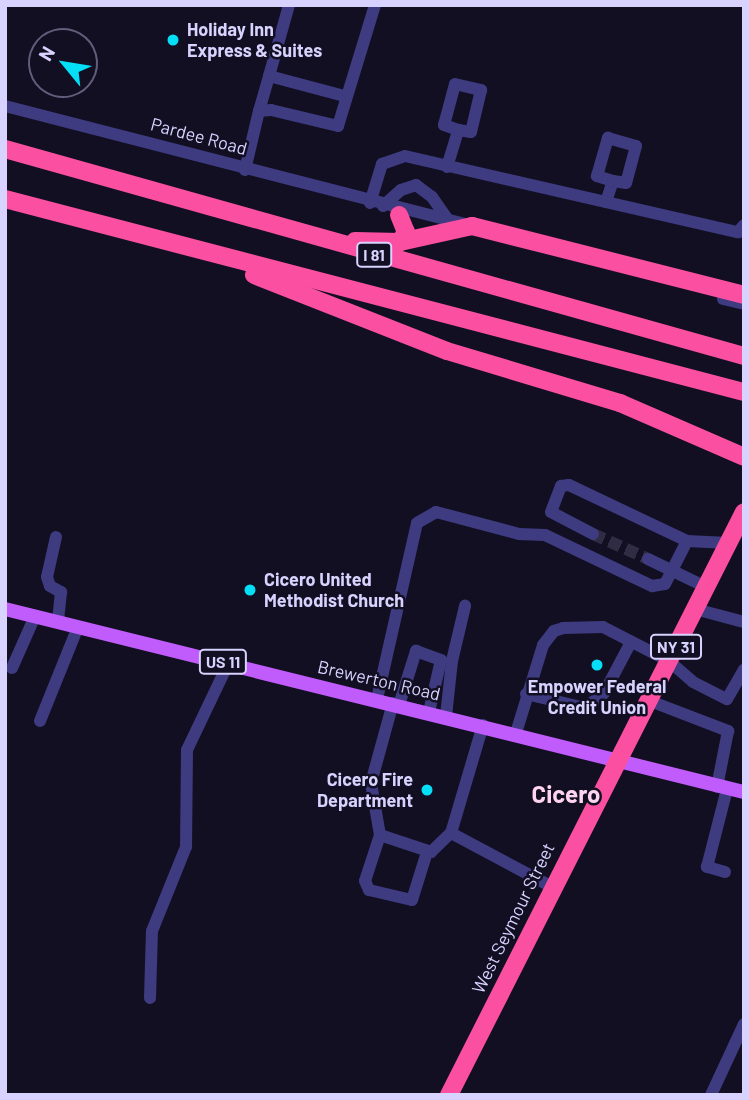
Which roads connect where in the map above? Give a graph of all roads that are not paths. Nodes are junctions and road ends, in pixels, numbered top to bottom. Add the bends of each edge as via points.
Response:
1 (289, 5) edge
2 (375, 5) edge
3 (269, 76) junction
4 (344, 96) junction
5 (5, 106) edge
6 (259, 111) junction
7 (458, 130) dead end
8 (5, 149) edge
9 (447, 167) junction
10 (245, 170) junction
11 (613, 181) dead end
12 (5, 200) edge
13 (606, 202) junction
14 (376, 205) junction
15 (399, 215) junction
16 (450, 224) junction
17 (744, 225) edge
18 (298, 232) junction
19 (400, 242) junction
20 (199, 252) junction
21 (744, 295) edge
22 (744, 304) edge
23 (744, 356) edge
24 (742, 392) edge
25 (744, 457) edge
26 (744, 512) edge
27 (578, 526) junction
28 (593, 534) tunnel mouth
29 (56, 537) dead end
30 (687, 541) junction
31 (728, 543) junction
32 (569, 546) junction
33 (648, 559) tunnel mouth
34 (673, 570) junction
35 (706, 587) junction
36 (465, 606) dead end
37 (5, 608) edge
38 (695, 609) junction
39 (35, 616) junction
40 (58, 622) junction
41 (744, 622) edge
42 (78, 626) junction
43 (631, 642) junction
44 (669, 661) junction
45 (228, 664) junction
46 (12, 668) dead end
47 (744, 670) edge
48 (526, 694) junction
49 (377, 699) junction
50 (650, 701) junction
51 (396, 704) junction
52 (429, 712) junction
53 (446, 716) junction
54 (40, 721) dead end
55 (483, 725) junction
56 (516, 733) junction
57 (616, 760) junction
58 (722, 788) junction
59 (744, 792) edge
60 (451, 833) junction
61 (380, 835) junction
62 (427, 852) junction
63 (725, 872) dead end
64 (552, 887) junction
65 (150, 998) dead end
66 (744, 1024) edge
67 (449, 1095) edge
68 (712, 1095) edge

1 - 3 street
2 - 4 street
3 - 4 street
3 - 6 street
4 - 6 street via 346,106 338,126
5 - 10 street, Pardee Road
6 - 10 street
7 - 9 street
8 - 18 highway, I 81
9 - 13 street
9 - 14 street via 405,156 387,160
10 - 14 street, Pardee Road
11 - 13 street
12 - 20 highway, I 81
13 - 17 street via 738,232
14 - 15 street, Pardee Road
14 - 16 street, Pardee Road
14 - 16 street via 416,185 432,197
15 - 16 street, Pardee Road
15 - 19 highway via 406,232
16 - 19 highway
16 - 21 highway
16 - 22 street, Pardee Road
18 - 19 highway via 364,243
18 - 23 highway, I 81
20 - 24 highway, I 81
20 - 25 highway via 447,351 642,411
26 - 31 highway, NY 31
27 - 28 street
27 - 30 street via 551,512 561,486 569,485
27 - 32 street
29 - 40 street via 47,577 50,586 61,592
30 - 31 street
30 - 34 street
31 - 35 highway, NY 31
32 - 34 street via 652,586 665,584
32 - 49 street via 545,535 519,534 436,512 418,523
33 - 34 street
34 - 35 street
35 - 38 highway, NY 31
36 - 53 street
37 - 39 main road, Brewerton Road / US 11
38 - 41 street
38 - 44 highway, NY 31
39 - 40 main road, Brewerton Road / US 11
39 - 46 street
40 - 42 main road, Brewerton Road / US 11
42 - 45 main road, Brewerton Road / US 11
42 - 54 street
43 - 44 street
43 - 48 street via 604,693 585,708
43 - 48 street via 592,624 554,631 543,645
44 - 47 street via 693,682 727,699
44 - 50 highway, NY 31
45 - 49 main road, Brewerton Road / US 11
45 - 65 street via 187,750 186,847 152,931
48 - 56 street
49 - 51 main road, Brewerton Road / US 11
50 - 57 highway, NY 31
50 - 58 street via 728,731
51 - 52 main road, Brewerton Road / US 11
51 - 52 street via 415,651 440,660
51 - 61 street via 370,791
52 - 53 main road, Brewerton Road / US 11
53 - 55 main road, Brewerton Road / US 11
55 - 56 main road, Brewerton Road / US 11
55 - 60 street
56 - 57 main road, Brewerton Road / US 11
57 - 58 main road, Brewerton Road / US 11
57 - 64 highway, West Seymour Street / NY 31
58 - 59 main road, Brewerton Road / US 11
58 - 63 street via 707,867
60 - 62 street via 437,850
60 - 64 street
61 - 62 street
61 - 62 street via 365,881 369,890 409,902
64 - 67 highway, West Seymour Street / NY 31
66 - 68 street

